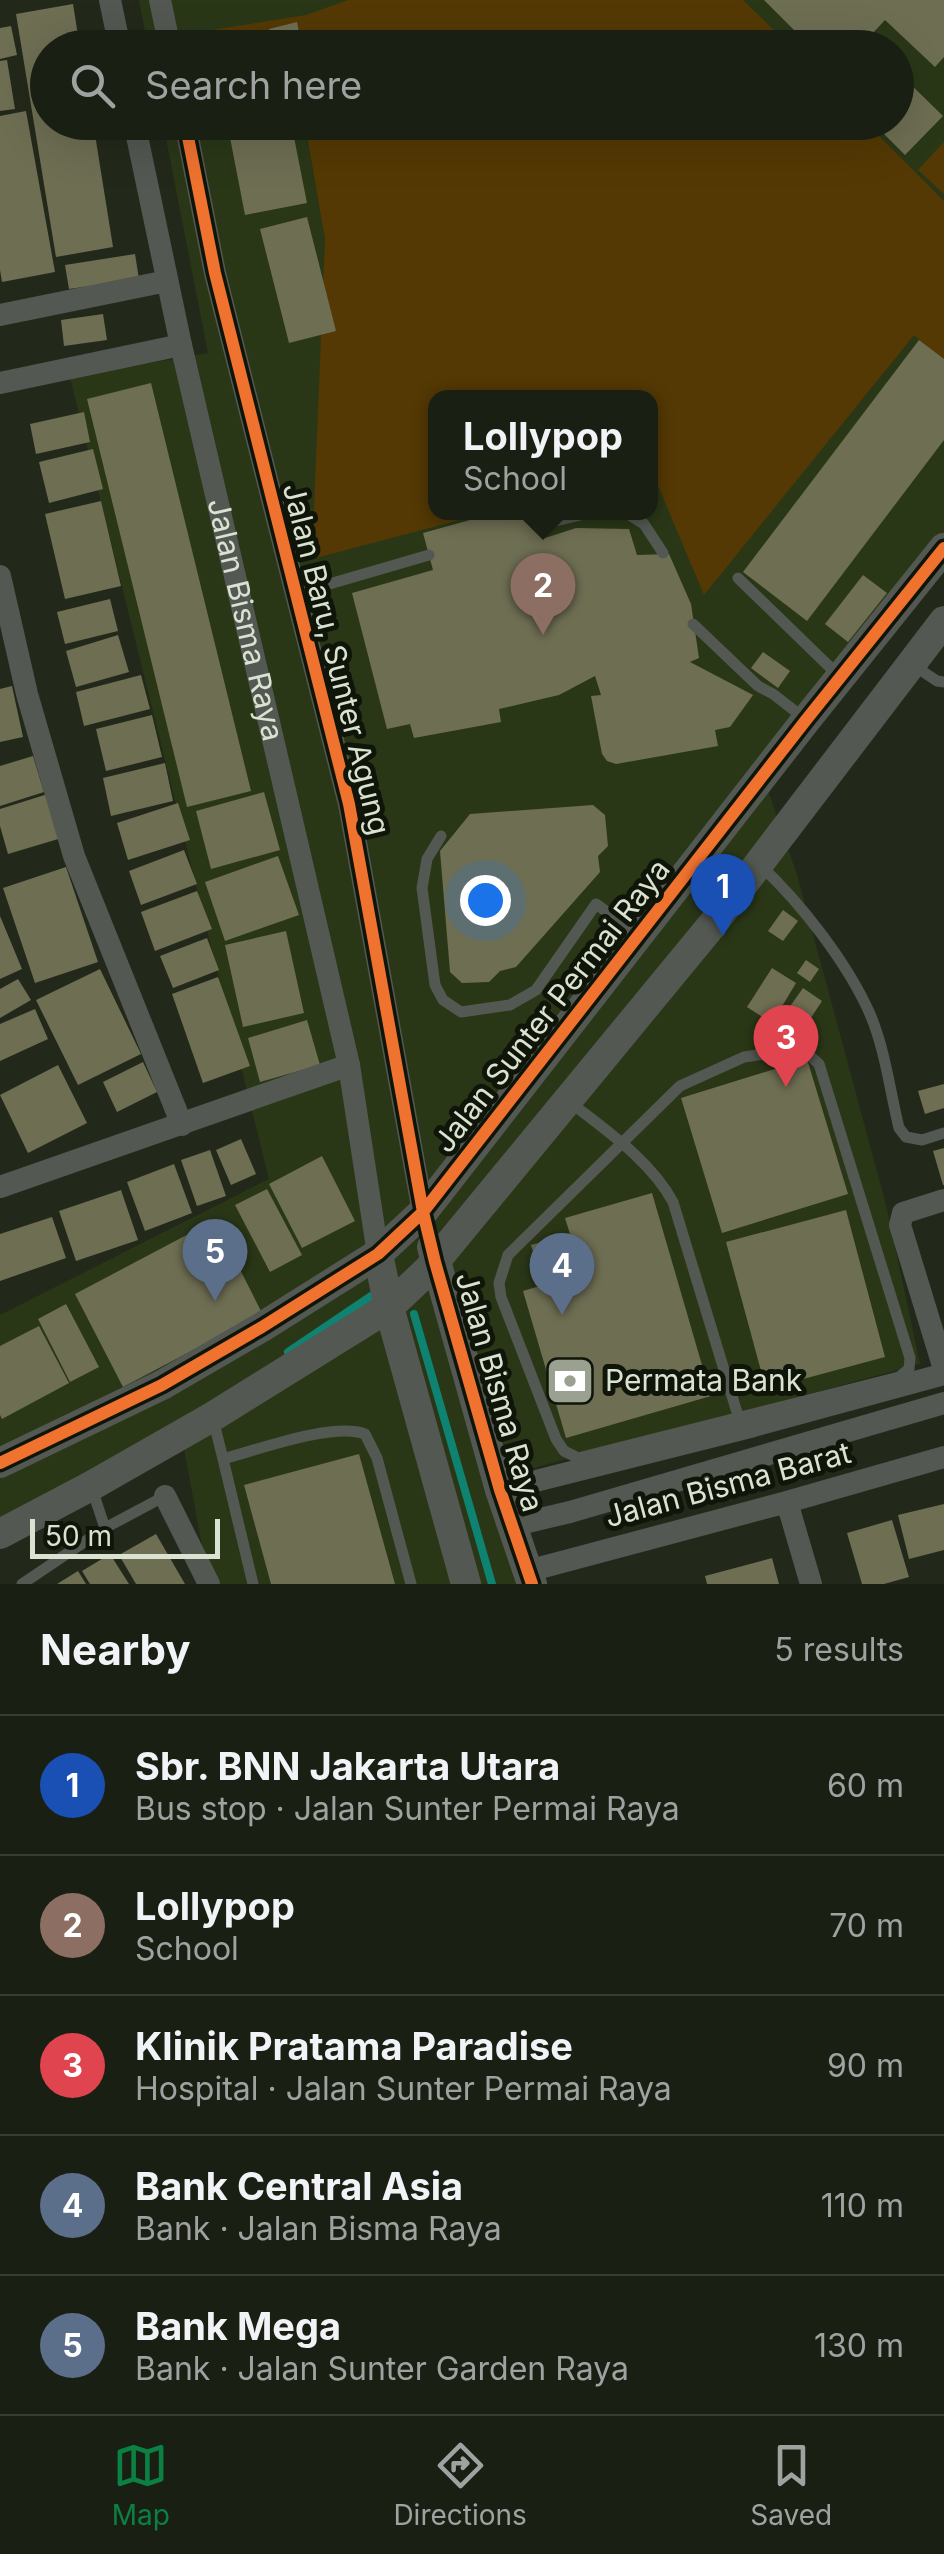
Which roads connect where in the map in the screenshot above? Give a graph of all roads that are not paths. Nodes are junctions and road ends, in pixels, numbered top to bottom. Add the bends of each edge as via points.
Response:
1 (110, 0) edge
2 (160, 0) edge
3 (116, 30) edge
4 (166, 30) edge
5 (138, 140) edge
6 (189, 140) edge
7 (167, 281) junction
8 (0, 315) edge
9 (180, 345) junction
10 (0, 383) edge
11 (560, 520) edge
12 (638, 520) edge
13 (538, 525) dead end
14 (944, 548) edge
15 (663, 553) dead end
16 (429, 555) dead end
17 (0, 576) edge
18 (738, 578) dead end
19 (295, 594) junction
20 (944, 622) edge
21 (693, 624) dead end
22 (910, 662) junction
23 (840, 678) junction
24 (944, 682) edge
25 (806, 720) junction
26 (441, 836) dead end
27 (759, 864) junction
28 (639, 936) junction
29 (349, 1064) junction
30 (568, 1101) junction
31 (182, 1125) junction
32 (944, 1133) edge
33 (621, 1144) junction
34 (0, 1187) edge
35 (944, 1200) edge
36 (424, 1212) junction
37 (378, 1254) junction
38 (435, 1262) junction
39 (389, 1307) junction
40 (276, 1350) junction
41 (944, 1371) edge
42 (944, 1402) edge
43 (212, 1417) junction
44 (744, 1423) junction
45 (759, 1457) junction
46 (944, 1457) edge
47 (222, 1459) junction
48 (0, 1463) edge
49 (91, 1486) junction
50 (500, 1490) junction
51 (166, 1496) joint
52 (787, 1502) junction
53 (511, 1526) junction
54 (105, 1528) junction
55 (0, 1534) edge
56 (530, 1578) edge
57 (22, 1584) edge
58 (209, 1584) edge
59 (253, 1584) edge
60 (410, 1584) edge
61 (466, 1584) edge
62 (811, 1584) edge

1 - 3 street
2 - 4 street
5 - 7 street, Jalan Bisma Raya
6 - 19 street, Jalan Baru, Sunter Agung
7 - 8 street
7 - 9 street, Jalan Bisma Raya
9 - 10 street
9 - 29 street, Jalan Bisma Raya
11 - 13 lane
12 - 15 lane
14 - 23 street, Jalan Sunter Permai Raya
16 - 19 lane
17 - 31 street via 74,856
18 - 23 lane
19 - 36 street, Jalan Baru, Sunter Agung via 350,804
20 - 22 street
21 - 25 lane via 758,686
22 - 24 lane
22 - 27 street
23 - 25 street, Jalan Sunter Permai Raya
25 - 28 street, Jalan Sunter Permai Raya
26 - 28 lane via 427,859 422,888 435,985 461,1012 510,1005 536,990 596,904
27 - 30 street
27 - 32 lane via 843,964 871,1016 898,1128 922,1140
28 - 36 street, Jalan Sunter Permai Raya
29 - 31 street
29 - 37 street, Jalan Bisma Raya
30 - 33 lane
30 - 38 street
31 - 34 street
33 - 44 lane via 663,1183 673,1202
33 - 44 lane via 508,1255 499,1283 556,1439 578,1458 706,1425
33 - 44 lane via 680,1086 744,1057 786,1051 808,1054 819,1064 910,1358 908,1370
35 - 41 street via 903,1214 900,1225
36 - 37 street, Jalan Sunter Permai Raya
36 - 38 street, Jalan Bisma Raya
37 - 39 street, Jalan Bisma Raya
37 - 40 street, Jalan Sunter Permai Raya
38 - 39 street
38 - 50 street, Jalan Bisma Raya
39 - 40 street
39 - 61 street, Jalan Bisma Raya
40 - 43 street
40 - 48 street via 162,1384
41 - 44 street
42 - 45 street
43 - 47 lane
43 - 49 street
44 - 45 street
44 - 50 street
45 - 53 street
46 - 52 street, Jalan Bisma Barat
47 - 59 lane
47 - 60 lane via 310,1436 365,1434
49 - 54 lane
49 - 55 street
50 - 53 street, Jalan Bisma Raya
51 - 54 lane
51 - 58 street
52 - 56 street, Jalan Bisma Barat
52 - 62 street
53 - 56 street, Jalan Bisma Raya
54 - 57 lane

